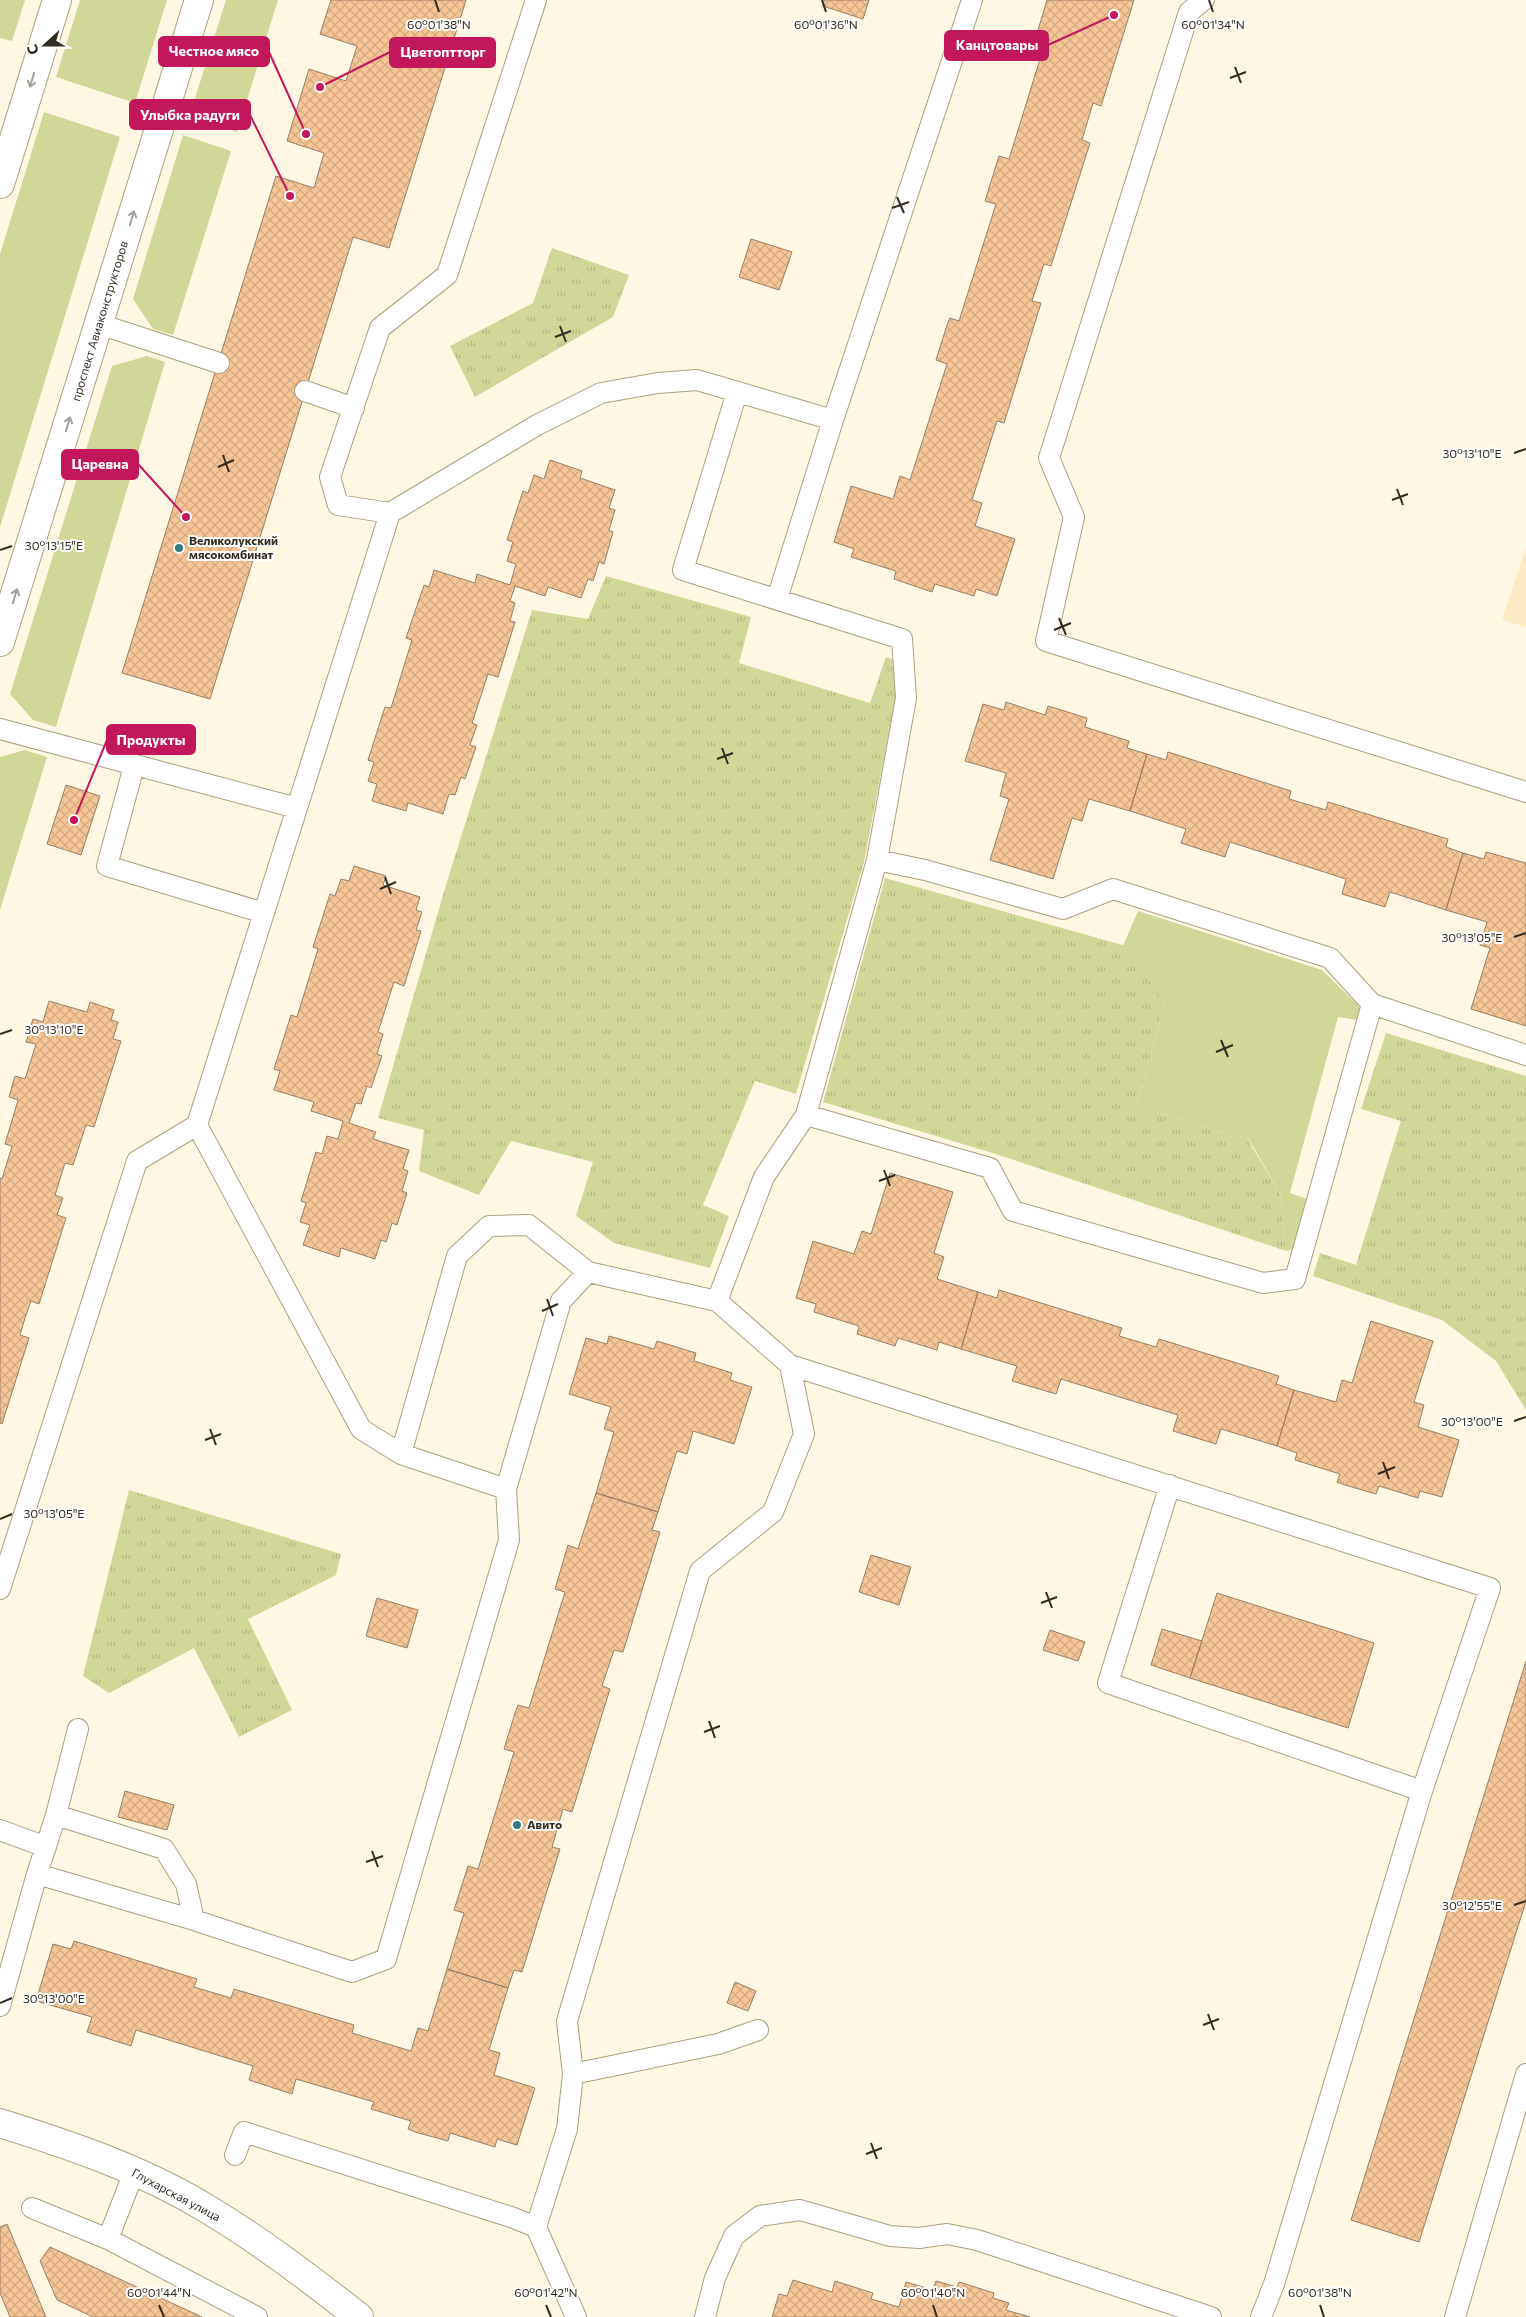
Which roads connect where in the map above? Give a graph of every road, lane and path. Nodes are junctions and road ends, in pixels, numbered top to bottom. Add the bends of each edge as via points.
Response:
1 (57, 0) edge
2 (199, 0) edge
3 (536, 0) edge
4 (972, 0) edge
5 (1204, 0) edge
6 (6, 141) edge
7 (0, 184) edge
8 (99, 324) junction
9 (219, 362) dead end
10 (305, 391) dead end
11 (737, 392) junction
12 (354, 408) junction
13 (833, 420) junction
14 (390, 513) junction
15 (777, 599) junction
16 (0, 642) edge
17 (0, 729) edge
18 (134, 766) junction
19 (1526, 792) edge
20 (297, 808) junction
21 (877, 860) junction
22 (264, 913) junction
23 (1372, 1004) junction
24 (1526, 1055) edge
25 (806, 1116) junction
26 (197, 1125) junction
27 (588, 1272) junction
28 (717, 1301) junction
29 (790, 1365) junction
30 (401, 1454) junction
31 (1170, 1485) junction
32 (506, 1489) junction
33 (0, 1589) edge
34 (78, 1729) dead end
35 (1422, 1790) junction
36 (56, 1815) junction
37 (0, 1830) edge
38 (46, 1847) junction
39 (37, 1874) junction
40 (194, 1920) junction
41 (0, 2006) edge
42 (758, 2030) dead end
43 (573, 2074) junction
44 (1526, 2074) edge
45 (0, 2123) edge
46 (235, 2155) dead end
47 (134, 2172) junction
48 (32, 2208) dead end
49 (536, 2227) junction
50 (108, 2239) junction
51 (256, 2317) edge
52 (359, 2317) edge
53 (576, 2317) edge
54 (706, 2317) edge
55 (1212, 2317) edge
56 (1261, 2317) edge
57 (1455, 2317) edge

1 -> 6 street
8 -> 2 street, проспект Авиаконструкторов
3 - 12 lane via 447,275 380,328
4 - 13 lane
5 - 19 lane via 1189,12 1049,458 1074,517 1046,641
6 - 7 street
8 - 9 lane
16 -> 8 street, проспект Авиаконструкторов
10 - 12 lane
11 - 13 lane
11 - 14 lane via 697,380 601,393 537,425
11 - 15 lane via 683,570
12 - 14 lane via 330,477 338,505
13 - 15 lane
14 - 20 lane
15 - 21 lane via 902,639 906,698
17 - 18 lane
18 - 20 lane
18 - 22 lane via 108,866
20 - 22 lane
21 - 23 lane via 1064,909 1113,888 1330,958
21 - 25 lane
22 - 26 lane
23 - 24 lane
23 - 25 lane via 1294,1279 1263,1283 1014,1211 990,1168
25 - 28 lane via 764,1177
26 - 30 lane via 361,1429
26 - 33 lane via 137,1161
27 - 28 lane
27 - 30 lane via 529,1226 489,1226 457,1256
27 - 32 lane via 561,1301
28 - 29 lane
29 - 31 lane
29 - 43 lane via 804,1434 773,1512 700,1571 568,2021
30 - 32 lane
31 - 35 lane via 1108,1683
31 - 35 lane via 1490,1588
32 - 40 lane via 509,1540 386,1958 352,1972
34 - 36 lane
35 - 56 lane via 1274,2284
36 - 38 lane
36 - 40 lane via 164,1849 186,1884
37 - 38 lane
38 - 39 lane
39 - 40 lane
39 - 41 lane
42 - 43 lane via 718,2044
43 - 49 lane via 567,2130
44 - 57 lane
45 - 47 street, Глухарская улица via 69,2145
46 - 49 lane via 244,2132
47 - 50 lane
47 - 52 street, Глухарская улица via 203,2206 306,2276
48 - 50 lane
49 - 53 lane
50 - 51 lane
54 - 55 lane via 715,2278 734,2236 760,2216 800,2210 890,2236 919,2238 947,2234 977,2240

